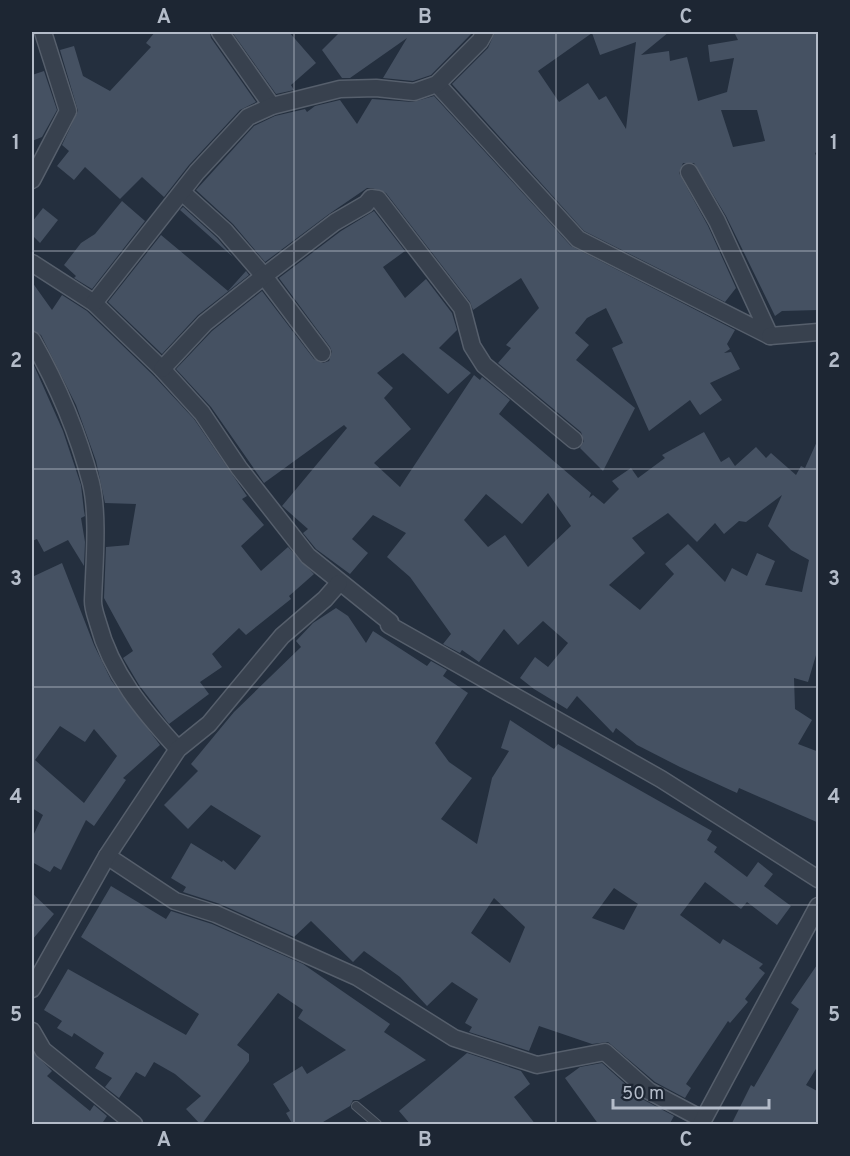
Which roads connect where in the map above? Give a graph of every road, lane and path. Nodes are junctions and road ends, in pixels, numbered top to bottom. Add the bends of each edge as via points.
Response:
1 (43, 32) edge
2 (220, 32) edge
3 (485, 32) edge
4 (437, 84) junction
5 (272, 106) junction
6 (689, 172) dead end
7 (32, 180) edge
8 (183, 193) junction
9 (32, 263) edge
10 (264, 276) junction
11 (94, 303) junction
12 (819, 332) edge
13 (770, 336) junction
14 (32, 340) edge
15 (322, 353) dead end
16 (162, 369) junction
17 (574, 440) dead end
18 (339, 583) junction
19 (178, 749) junction
20 (107, 856) junction
21 (819, 879) edge
22 (819, 906) edge
23 (32, 989) edge
24 (32, 1031) edge
25 (356, 1106) dead end
26 (702, 1122) edge
27 (134, 1125) edge
28 (376, 1125) edge

1 - 7 street via 68,111
2 - 5 street
3 - 4 street
4 - 5 street via 414,92 340,89
4 - 13 street via 578,239
5 - 8 street via 248,117 197,172
6 - 13 street via 717,221
8 - 10 street via 225,231
8 - 11 street
9 - 11 street
10 - 15 street
10 - 16 street via 205,323
10 - 17 street via 371,198 378,199 462,308 472,346 484,365
11 - 16 street
12 - 13 street
14 - 19 street via 74,428 91,484 96,575 93,604 104,645 131,694
16 - 18 street via 202,413 239,468 308,556
18 - 19 street via 282,636 209,724
18 - 21 street via 389,625 661,779
19 - 20 street
20 - 23 street
20 - 26 street via 175,901 216,914 357,977 454,1038 537,1065 605,1052 649,1091
22 - 26 street
24 - 27 street via 43,1050
25 - 28 lane

